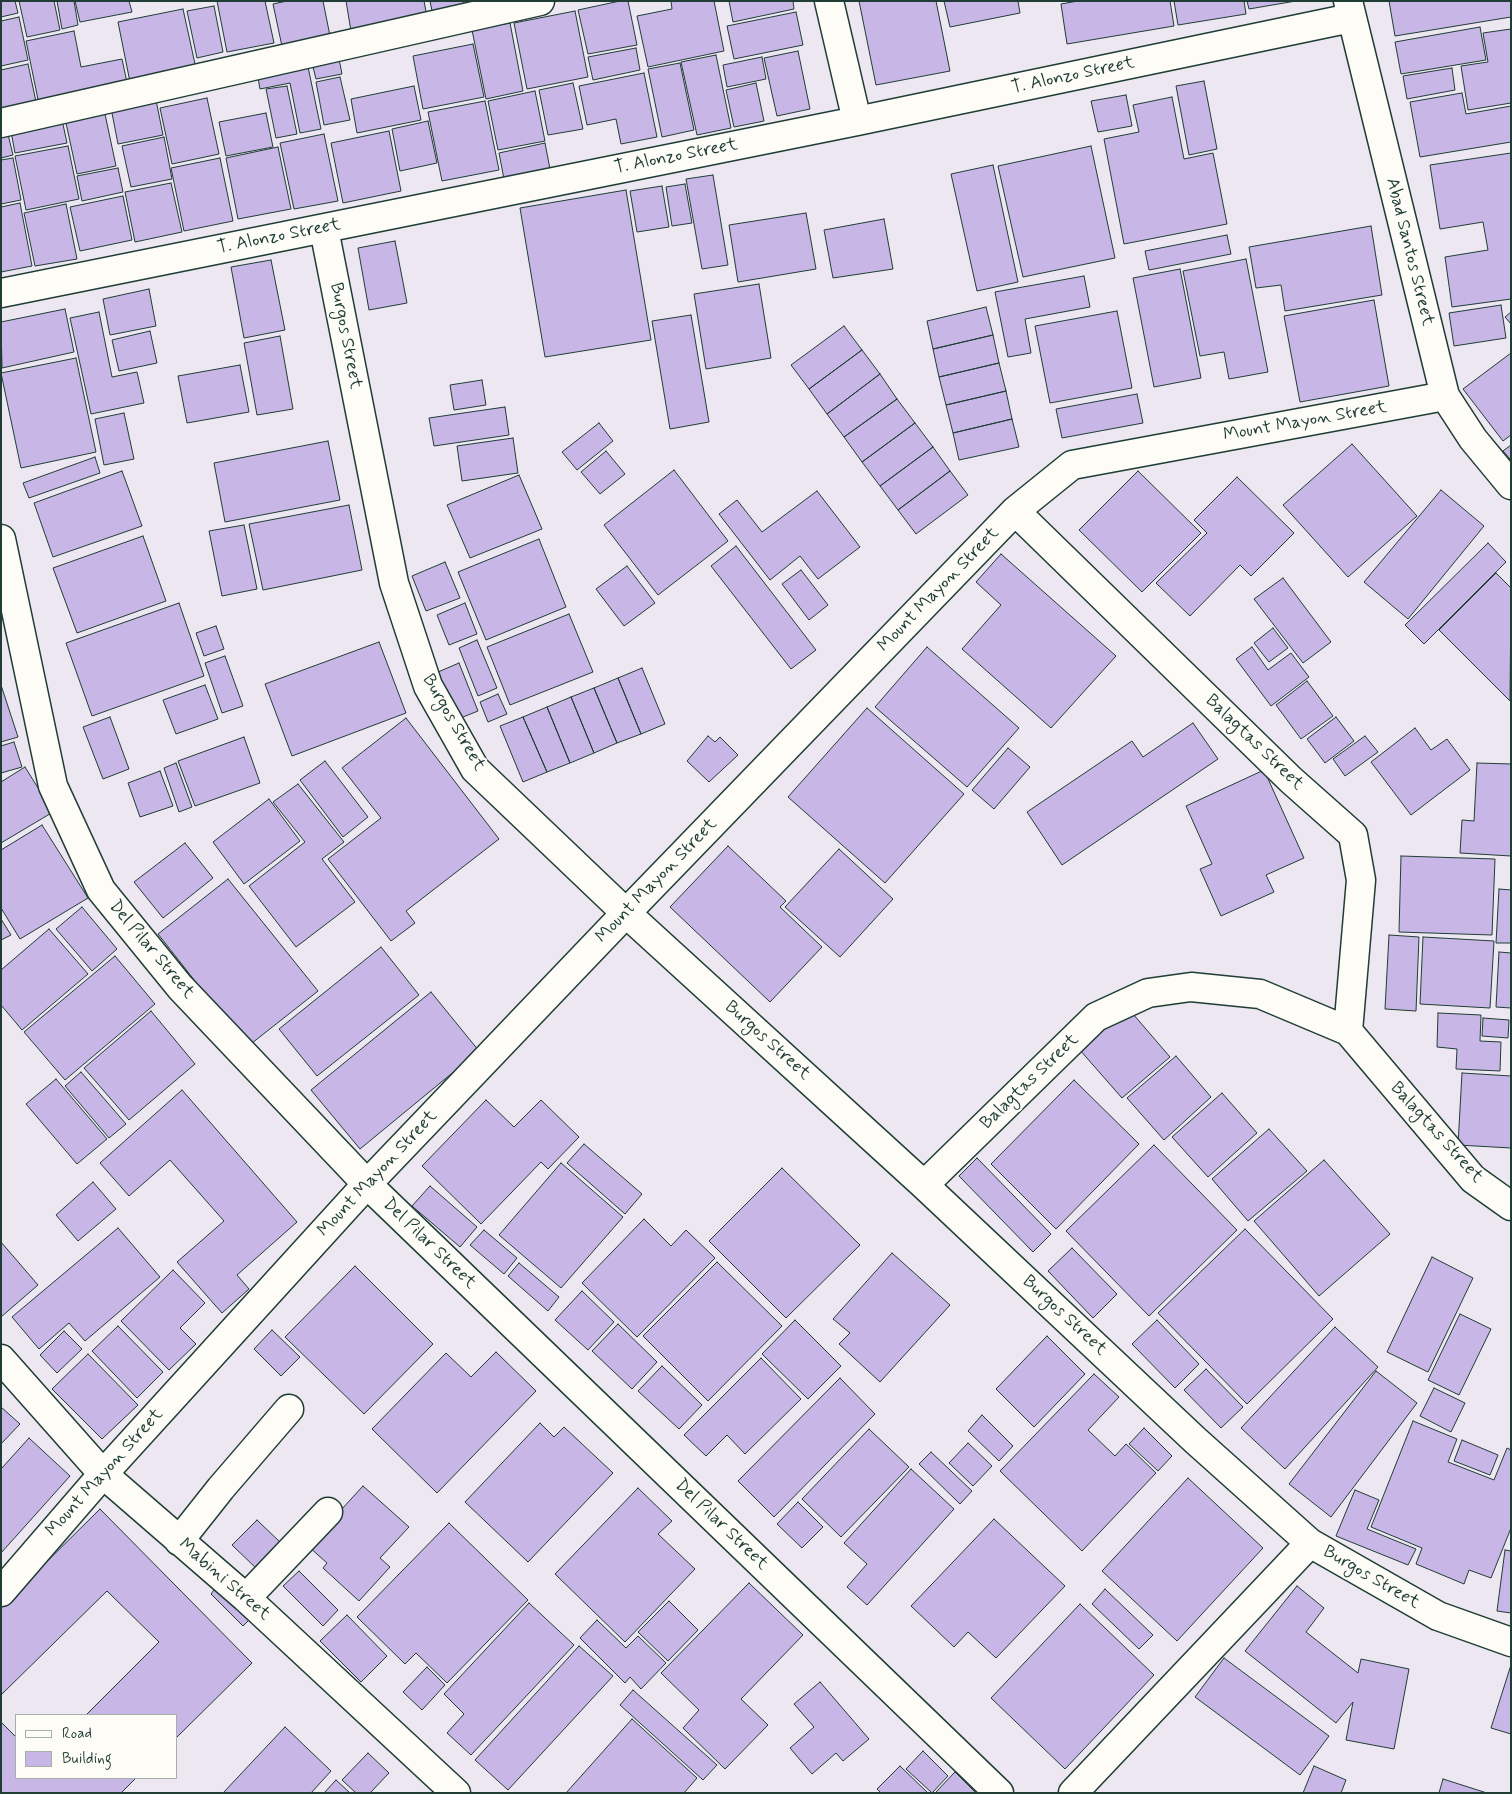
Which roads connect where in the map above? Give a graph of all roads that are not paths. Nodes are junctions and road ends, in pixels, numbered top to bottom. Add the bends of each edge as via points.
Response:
1 (540, 1) edge
2 (829, 1) edge
3 (1349, 9) edge
4 (857, 121) junction
5 (1, 123) edge
6 (324, 229) junction
7 (1, 293) edge
8 (1445, 396) junction
9 (1511, 485) edge
10 (1015, 511) junction
11 (1, 539) edge
12 (626, 913) junction
13 (1348, 1031) junction
14 (367, 1184) junction
15 (924, 1185) junction
16 (1511, 1206) edge
17 (1, 1359) edge
18 (289, 1409) dead end
19 (103, 1474) junction
20 (328, 1512) dead end
21 (179, 1541) junction
22 (1310, 1542) junction
23 (1, 1592) edge
24 (246, 1598) junction
25 (1511, 1642) edge
26 (456, 1793) edge
27 (1000, 1793) edge
28 (1073, 1793) edge

1 - 5 street
2 - 4 street
3 - 4 street, T. Alonzo Street
3 - 8 street, Abad Santos Street
4 - 6 street, T. Alonzo Street
6 - 7 street, T. Alonzo Street
6 - 12 street, Burgos Street via 394,583 428,686 475,769
8 - 9 street, Abad Santos Street via 1473,439
8 - 10 street, Mount Mayon Street via 1072,465
10 - 12 street, Mount Mayon Street
10 - 13 street, Balagtas Street via 1291,780 1353,835 1362,880
11 - 14 street, Del Pilar Street via 53,786 101,890 180,986
12 - 14 street, Mount Mayon Street
12 - 15 street, Burgos Street
13 - 15 street, Balagtas Street via 1260,994 1191,987 1148,993 1096,1016
13 - 16 street, Balagtas Street via 1473,1179
14 - 19 street, Mount Mayon Street
14 - 27 street, Del Pilar Street
15 - 22 street, Burgos Street via 1195,1440
17 - 19 street, Mabini Street
18 - 21 street
19 - 21 street, Mabini Street
19 - 23 street, Mount Mayon Street
20 - 24 street
21 - 24 street, Mabini Street
22 - 25 street, Burgos Street via 1438,1616
22 - 28 street
24 - 26 street, Mabini Street

